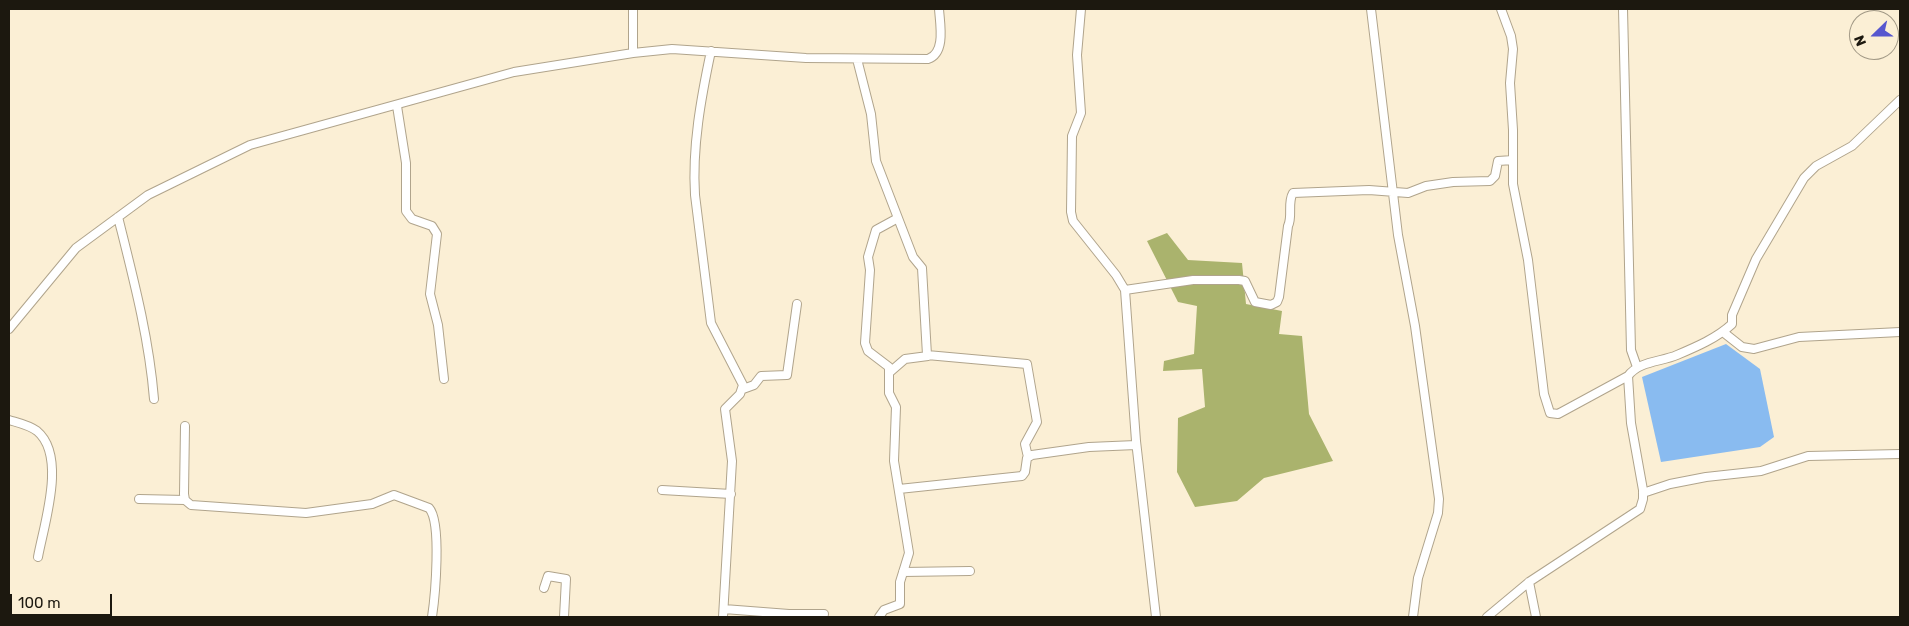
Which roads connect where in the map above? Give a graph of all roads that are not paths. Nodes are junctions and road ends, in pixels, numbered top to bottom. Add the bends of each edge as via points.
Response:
1 (633, 9) edge
2 (939, 9) edge
3 (1081, 9) edge
4 (1371, 9) edge
5 (1501, 9) edge
6 (1623, 9) edge
7 (711, 51) junction
8 (633, 53) junction
9 (856, 59) junction
10 (1900, 100) edge
11 (397, 106) junction
12 (1513, 160) junction
13 (1393, 193) junction
14 (118, 217) junction
15 (898, 218) junction
16 (1124, 290) junction
17 (797, 304) dead end
18 (9, 328) edge
19 (1723, 332) junction
20 (1900, 332) edge
21 (928, 356) junction
22 (1637, 367) junction
23 (890, 372) junction
24 (1628, 376) junction
25 (444, 379) dead end
26 (743, 389) junction
27 (154, 399) dead end
28 (9, 420) edge
29 (185, 426) dead end
30 (1136, 446) junction
31 (1900, 454) edge
32 (1028, 456) junction
33 (899, 489) junction
34 (662, 490) dead end
35 (1643, 493) junction
36 (731, 494) junction
37 (139, 499) dead end
38 (185, 500) junction
39 (38, 557) dead end
40 (970, 571) dead end
41 (903, 572) junction
42 (1529, 582) junction
43 (544, 588) dead end
44 (724, 613) edge
45 (824, 614) dead end
46 (432, 617) edge
47 (564, 617) edge
48 (879, 617) edge
49 (1156, 617) edge
50 (1413, 617) edge
51 (1487, 617) edge
52 (1536, 617) edge

1 - 8 street
2 - 9 street via 939,50 936,56 914,60
3 - 16 street via 1077,55 1082,114 1072,136 1071,216
4 - 13 street
5 - 12 street via 1512,41
6 - 22 street via 1631,350
7 - 8 street via 672,49
7 - 9 street
7 - 26 street via 699,112 695,195 711,323 741,378
8 - 11 street via 514,72
9 - 15 street via 871,114 876,162
10 - 19 street via 1852,146 1816,166 1804,178 1756,259 1732,315 1732,324
11 - 14 street via 250,145 148,195
11 - 25 street via 406,156 406,211 412,219 432,226 437,234 430,294 438,324
12 - 13 street via 1498,161 1490,181 1453,182 1426,186 1408,193
12 - 24 street via 1513,184 1532,283 1542,381 1550,412 1558,414
13 - 16 street via 1369,190 1293,193 1279,297 1270,305 1255,302 1246,281 1239,280 1193,280
13 - 50 street via 1415,326 1438,509 1418,578
14 - 18 street via 68,255
14 - 27 street via 150,360
15 - 21 street via 914,259 922,270
15 - 23 street via 876,230 868,259 865,343 868,352 885,362
16 - 30 street
17 - 26 street via 787,375 761,376
19 - 20 street via 1742,347 1754,349 1799,337
19 - 22 street via 1676,356
21 - 23 street via 905,359
21 - 32 street via 1027,364 1037,422 1025,444
22 - 24 street
23 - 33 street via 889,393 896,406 894,461
24 - 35 street via 1631,423
26 - 36 street via 725,409 732,461
28 - 39 street via 39,432 52,461
29 - 38 street
30 - 32 street via 1089,447
30 - 49 street
31 - 35 street via 1808,456 1761,471 1706,477
32 - 33 street via 1022,476
33 - 41 street via 908,546
34 - 36 street
35 - 42 street via 1642,505 1632,516
36 - 44 street
37 - 38 street
38 - 46 street via 195,506 306,513 372,504 394,495 426,506 432,511 436,525 436,585
40 - 41 street
41 - 48 street via 900,605 884,610
42 - 51 street
42 - 52 street
43 - 47 street via 548,576 566,579
44 - 45 street

